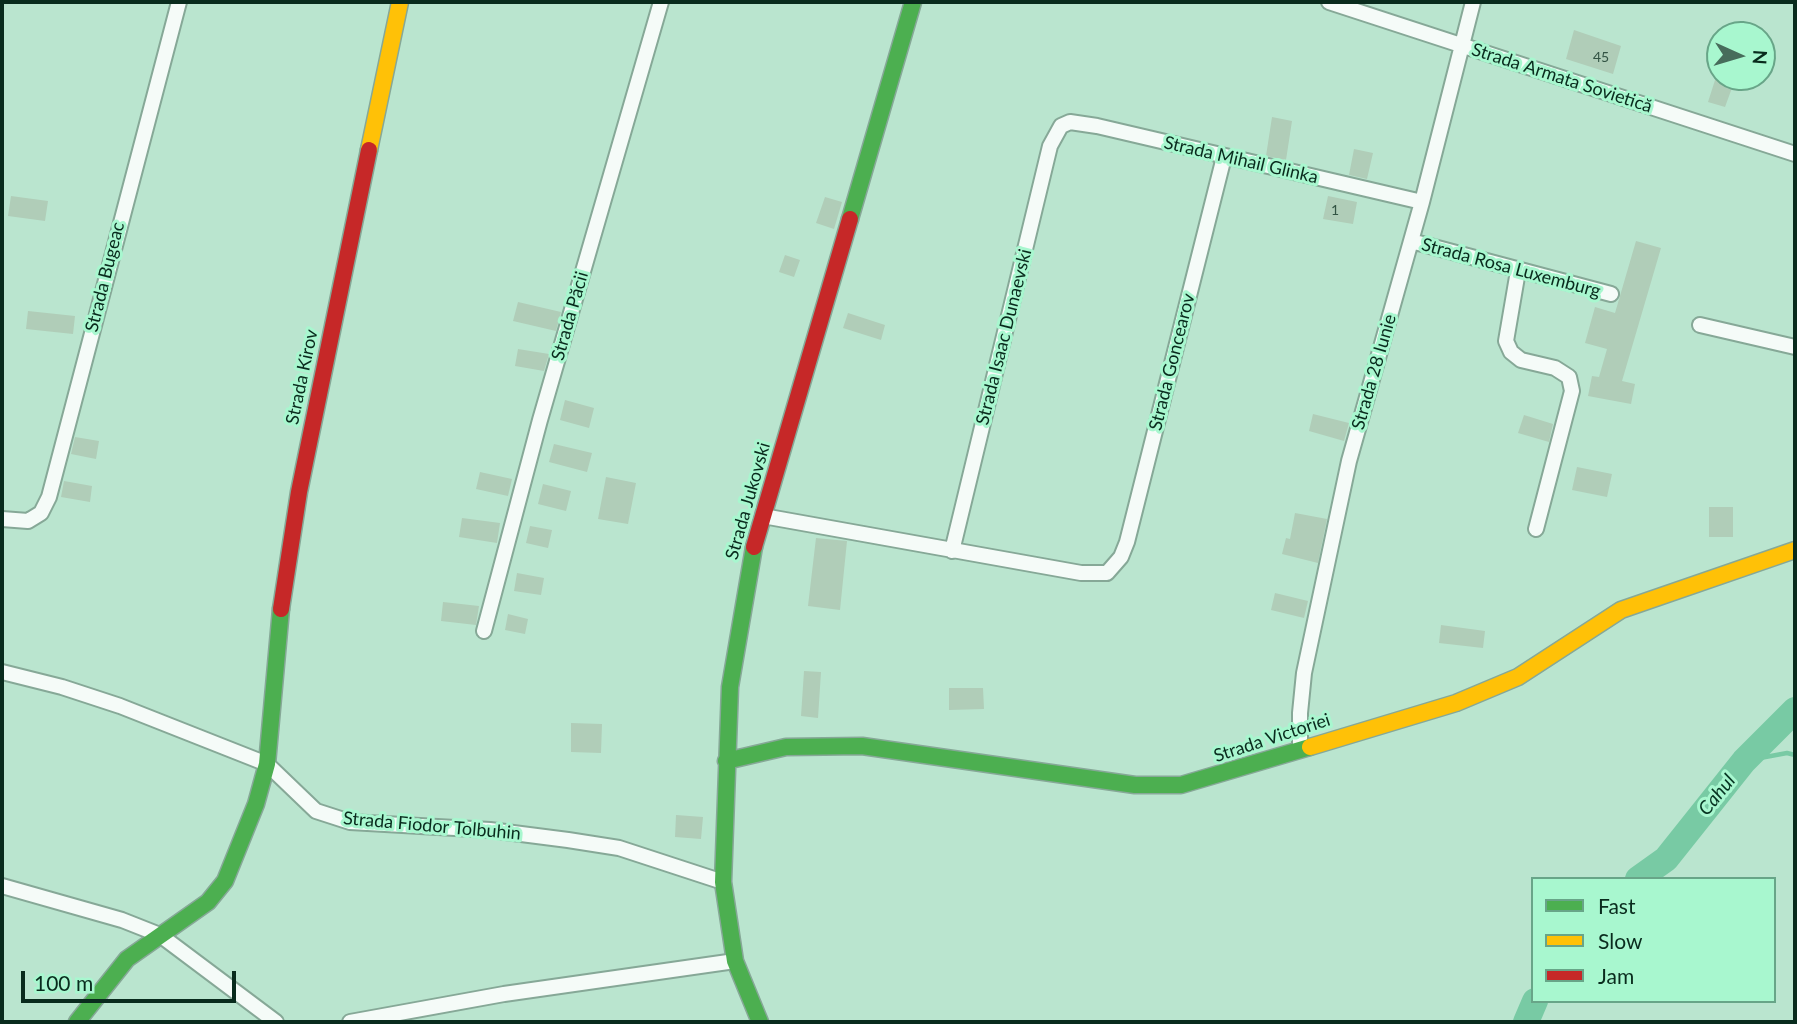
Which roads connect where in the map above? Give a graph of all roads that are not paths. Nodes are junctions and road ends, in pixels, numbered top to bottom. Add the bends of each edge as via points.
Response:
1 (179, 2) edge
2 (400, 2) edge
3 (661, 2) edge
4 (913, 2) edge
5 (1329, 2) edge
6 (1473, 2) edge
7 (1462, 45) junction
8 (1061, 126) joint
9 (1795, 154) edge
10 (1224, 157) junction
11 (1422, 202) junction
12 (1411, 241) junction
13 (1518, 271) junction
14 (1611, 295) dead end
15 (1700, 325) dead end
16 (1795, 347) edge
17 (763, 516) junction
18 (2, 519) edge
19 (1536, 528) dead end
20 (1795, 550) edge
21 (952, 551) junction
22 (484, 631) dead end
23 (2, 672) edge
24 (1300, 747) junction
25 (726, 761) junction
26 (267, 764) junction
27 (723, 882) junction
28 (2, 886) edge
29 (159, 935) junction
30 (735, 961) junction
31 (78, 1022) edge
32 (276, 1022) edge
33 (350, 1022) edge
34 (760, 1022) edge

1 - 18 street, Strada Bugeac via 49,497 41,513 27,521
2 - 26 street, Strada Kirov via 299,492 275,651
3 - 22 street, Strada Păcii via 540,419
4 - 17 street, Strada Jukovski
5 - 7 street, Strada Armata Sovietică
6 - 7 street, Strada 28 Iunie
7 - 9 street, Strada Armata Sovietică
7 - 11 street, Strada 28 Iunie
8 - 10 street, Strada Mihail Glinka via 1087,124
8 - 21 street, Strada Isaac Dunaevski via 1050,146
10 - 11 street, Strada Mihail Glinka
10 - 21 street, Strada Goncearov via 1127,542 1115,565 1107,573 1080,573
11 - 12 street, Strada 28 Iunie
12 - 13 street, Strada Rosa Luxemburg
12 - 24 street, Strada 28 Iunie via 1349,461 1304,673
13 - 14 street, Strada Rosa Luxemburg
13 - 19 street via 1506,341 1521,360 1569,376 1572,391
15 - 16 street
17 - 21 street
17 - 25 street, Strada Jukovski via 741,609
20 - 24 street, Strada Victoriei via 1621,610 1518,677 1466,699
23 - 26 street, Strada Fiodor Tolbuhin via 120,706
24 - 25 street, Strada Victoriei via 1207,780 1158,786 862,746 786,747
25 - 27 street, Strada Jukovski
26 - 27 street, Strada Fiodor Tolbuhin via 316,811 350,822 490,830 619,848
26 - 29 street, Strada Kirov via 225,881 208,902
27 - 30 street, Strada Jukovski
28 - 29 street
29 - 31 street, Strada Kirov via 127,959
29 - 32 street
30 - 33 street via 504,994
30 - 34 street, Strada Jukovski

